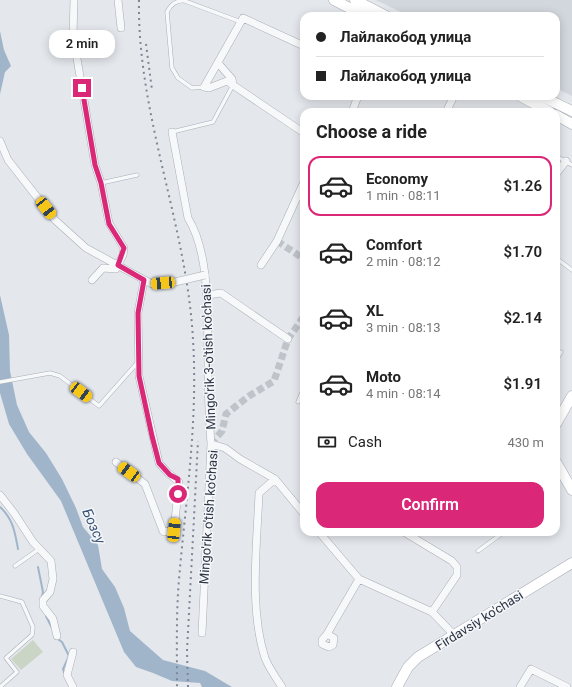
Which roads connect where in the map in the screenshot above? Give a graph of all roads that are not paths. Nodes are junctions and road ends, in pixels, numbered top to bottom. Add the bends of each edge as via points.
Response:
1 (74, 0) edge
2 (118, 0) edge
3 (334, 0) edge
4 (355, 0) edge
5 (357, 12) edge
6 (378, 12) edge
7 (241, 22) junction
8 (121, 28) dead end
9 (300, 44) edge
10 (218, 63) junction
11 (233, 84) junction
12 (204, 87) junction
13 (528, 100) edge
14 (549, 100) edge
15 (542, 108) edge
16 (572, 111) edge
17 (560, 117) edge
18 (572, 124) edge
19 (300, 130) edge
20 (172, 132) joint
21 (0, 141) edge
22 (560, 158) edge
23 (569, 163) edge
24 (560, 171) edge
25 (137, 175) dead end
26 (101, 183) junction
27 (300, 191) edge
28 (560, 261) edge
29 (118, 265) junction
30 (261, 265) dead end
31 (572, 270) edge
32 (205, 275) junction
33 (92, 280) dead end
34 (144, 280) junction
35 (208, 295) junction
36 (288, 339) dead end
37 (139, 360) junction
38 (0, 382) edge
39 (572, 396) edge
40 (300, 397) edge
41 (298, 402) dead end
42 (560, 410) edge
43 (211, 444) junction
44 (116, 462) dead end
45 (560, 469) edge
46 (275, 479) junction
47 (572, 490) edge
48 (0, 495) edge
49 (300, 509) edge
50 (322, 536) edge
51 (411, 536) edge
52 (499, 536) edge
53 (40, 548) junction
54 (478, 551) dead end
55 (572, 563) edge
56 (15, 566) dead end
57 (359, 579) junction
58 (0, 596) edge
59 (432, 612) junction
60 (202, 633) dead end
61 (327, 634) dead end
62 (454, 635) junction
63 (57, 636) dead end
64 (73, 652) dead end
65 (0, 687) edge
66 (73, 687) edge
67 (282, 687) edge
68 (397, 687) edge
69 (520, 687) edge
70 (567, 687) edge

1 - 26 street via 73,35 95,165
2 - 8 street
3 - 5 street
4 - 6 street
7 - 9 street via 244,17
7 - 10 street
7 - 12 lane via 185,1 180,0 170,5 167,12 172,68 178,78 192,88
10 - 11 street via 232,79
10 - 12 street
11 - 12 street via 227,81 209,88
11 - 19 street
11 - 20 lane via 213,122
13 - 15 street
14 - 16 street
17 - 18 street
20 - 32 street, Mingo'rik 3-o'tish ko'chasi via 188,218 195,230
21 - 29 street via 8,160 55,220 86,248
22 - 23 lane
23 - 24 street
25 - 26 lane
26 - 29 street via 109,224 124,248
27 - 30 street via 277,241
28 - 31 lane
29 - 33 street via 116,269 103,268
29 - 34 street
32 - 34 street, bridge via 152,284
32 - 35 street, Mingo'rik 3-o'tish ko'chasi
34 - 37 street via 138,313
35 - 36 street via 221,293
35 - 43 street, Mingo'rik 3-o'tish ko'chasi
37 - 38 lane via 99,406 60,376 50,373
37 - 44 street via 139,376 159,463 179,482 174,530 163,531 145,484
39 - 42 street
40 - 41 lane
43 - 46 street, Mingo'rik o'tish ko'chasi via 225,448 240,460
43 - 60 street, Mingo'rik o'tish ko'chasi
45 - 47 street
46 - 49 street, Mingo'rik o'tish ko'chasi
46 - 67 street via 259,494 256,591 261,642 266,660
48 - 53 street
50 - 57 street
51 - 59 street via 452,561 457,567 457,575
52 - 54 lane
53 - 56 lane
53 - 63 street via 50,558 52,565 51,590 43,600 43,606 53,619
55 - 62 street, Firdavsiy ko'chasi
57 - 59 street
57 - 61 street
58 - 65 lane via 22,602 33,627 32,635 6,658 17,672
59 - 62 street
62 - 68 street, Firdavsiy ko'chasi via 418,657 408,667
64 - 66 street via 68,675
69 - 70 street via 531,669

